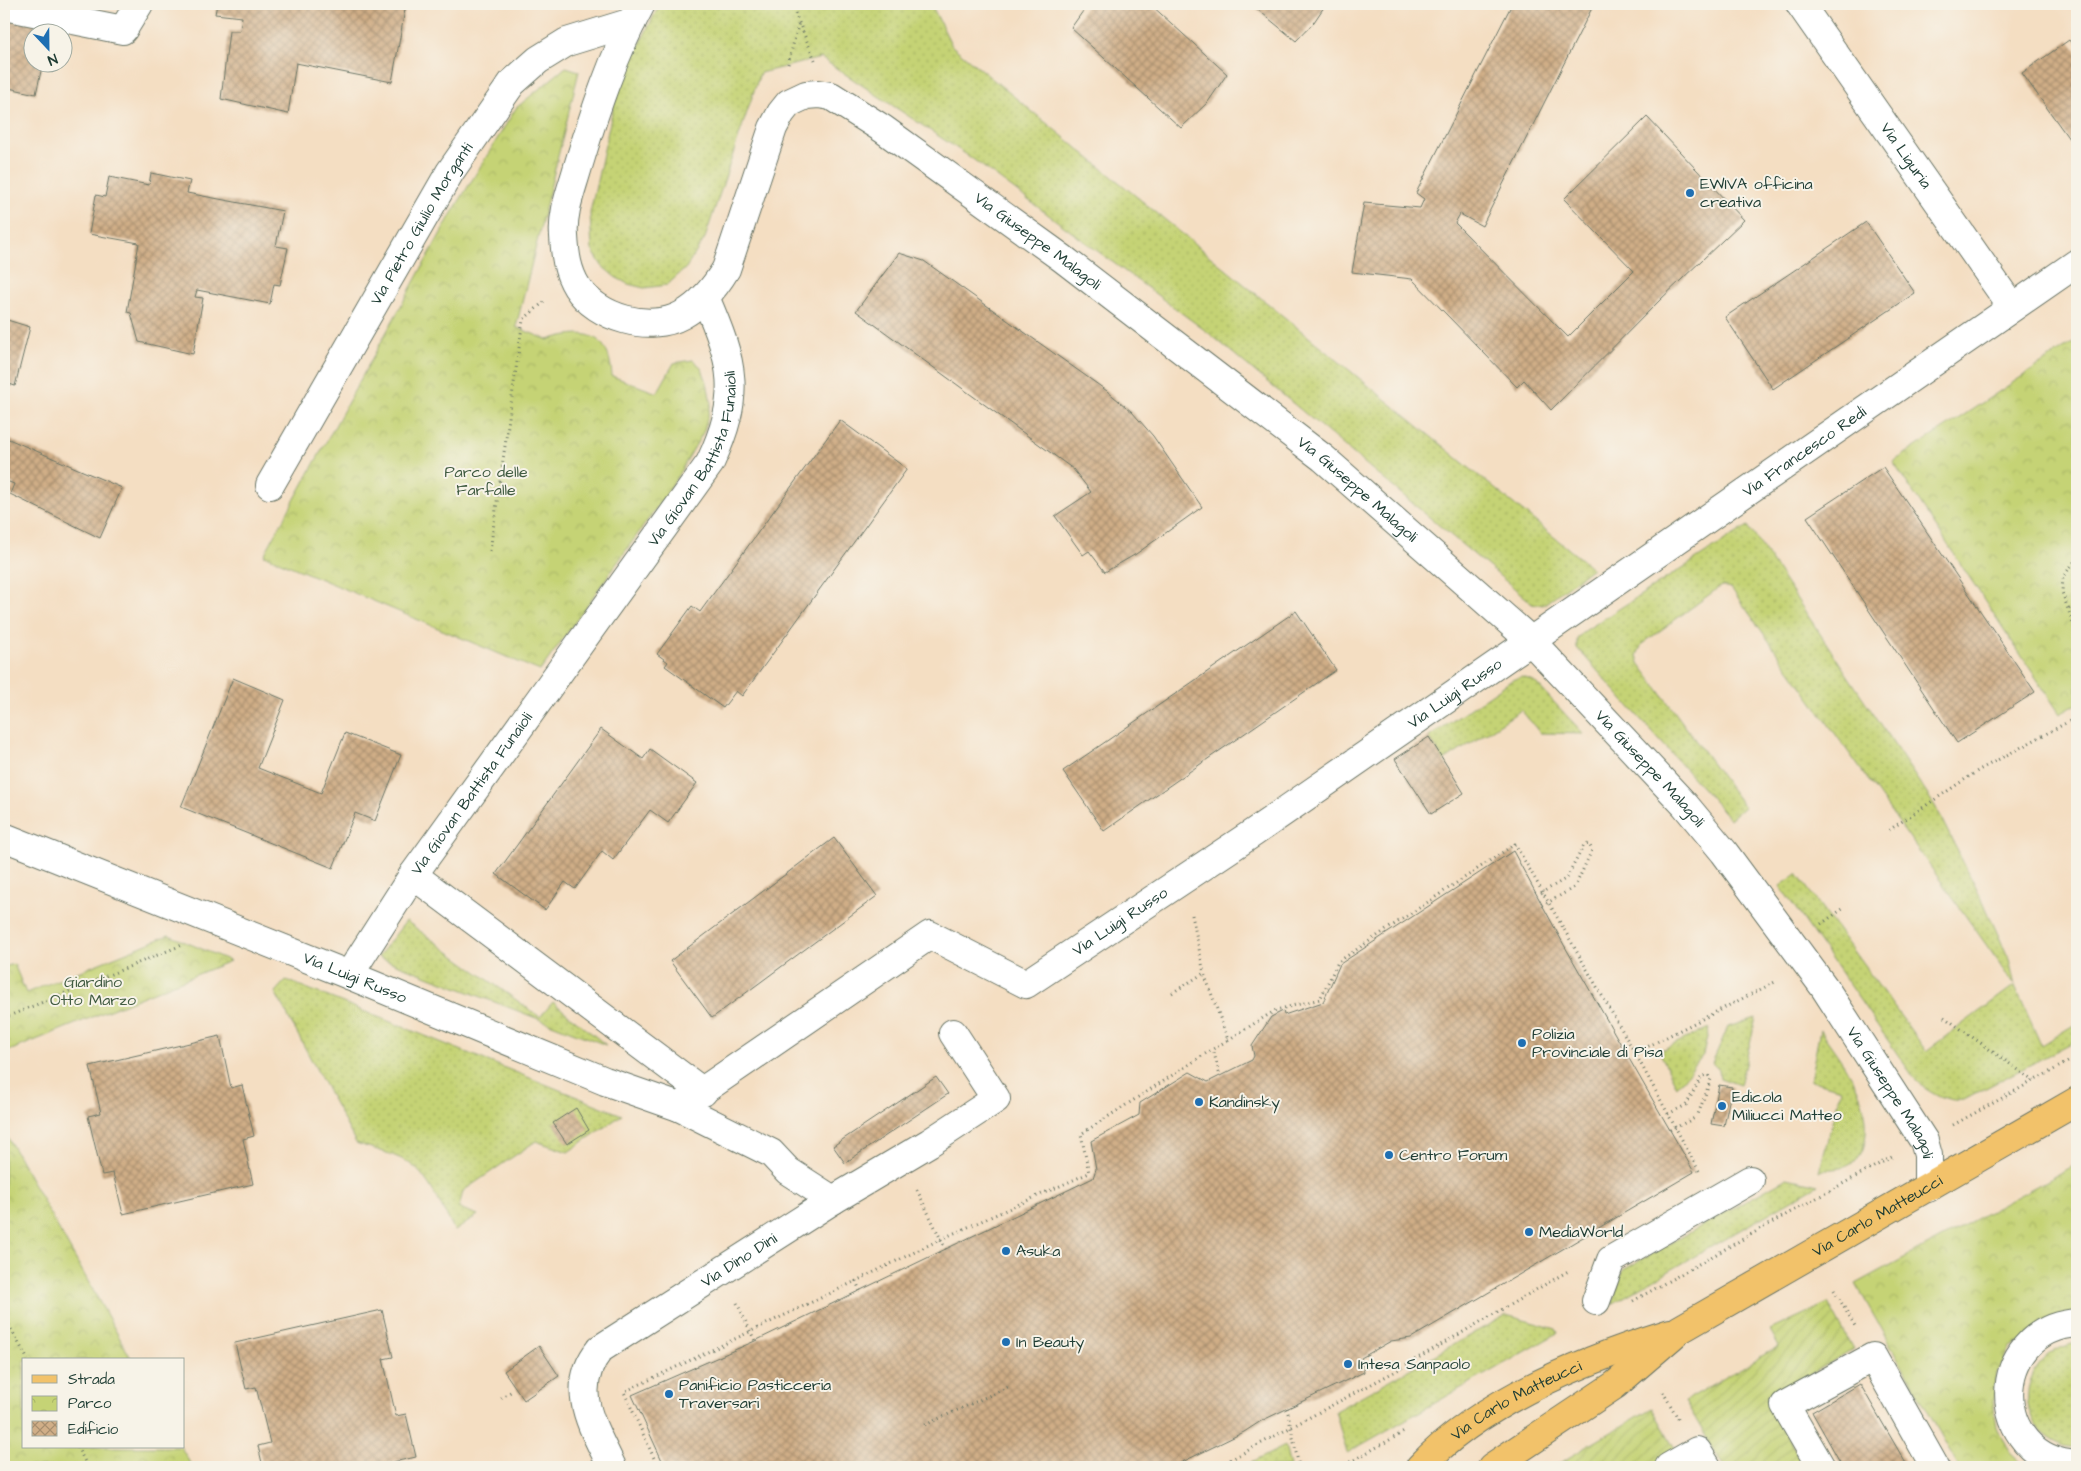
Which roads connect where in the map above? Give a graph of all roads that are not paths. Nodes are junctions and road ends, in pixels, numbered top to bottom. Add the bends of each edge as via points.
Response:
1 (139, 4) edge
2 (1800, 4) edge
3 (4, 6) edge
4 (636, 13) edge
5 (2077, 263) edge
6 (705, 297) junction
7 (2012, 307) junction
8 (270, 485) dead end
9 (1530, 640) junction
10 (4, 837) edge
11 (413, 875) junction
12 (349, 975) junction
13 (953, 1033) dead end
14 (703, 1092) junction
15 (2077, 1101) edge
16 (679, 1107) junction
17 (1750, 1180) dead end
18 (1928, 1188) junction
19 (833, 1200) junction
20 (1596, 1302) dead end
21 (2077, 1323) edge
22 (1679, 1330) junction
23 (2077, 1466) edge
24 (612, 1467) edge
25 (1420, 1467) edge
26 (1492, 1467) edge
27 (1669, 1467) edge
28 (1707, 1467) edge
29 (1821, 1467) edge
30 (1935, 1467) edge

1 - 3 street via 123,30
2 - 7 street, Via Liguria
4 - 6 street via 592,120 564,218 566,263 578,288 593,303 637,322 680,316
4 - 8 street, Via Pietro Giulio Morganti via 567,42 538,60 512,83 450,172
5 - 7 street, Via Francesco Redi
6 - 9 street, Via Giuseppe Malagoli via 726,269 773,128 781,113 796,99 818,94 831,96 883,129 1062,258 1323,458
6 - 11 street, Via Giovan Battista Funaioli via 728,356 730,378 727,422 710,463
7 - 9 street, Via Francesco Redi
9 - 14 street, Via Luigi Russo via 1253,833 1026,984 930,935
9 - 18 street, Via Giuseppe Malagoli via 1685,805 1724,852 1824,988 1919,1133 1928,1155
10 - 12 street, Via Luigi Russo
11 - 12 street, Via Giovan Battista Funaioli
11 - 14 street
12 - 16 street, Via Luigi Russo via 605,1081
13 - 19 street, Via Dino Dini via 996,1099
14 - 16 street, Via Luigi Russo
15 - 18 main road, Via Carlo Matteucci
16 - 19 street via 771,1153 788,1171
17 - 20 street via 1612,1260
18 - 22 main road, Via Carlo Matteucci
19 - 24 street, Via Dino Dini via 600,1349 588,1367 584,1392 590,1418
21 - 23 street via 2046,1331 2026,1348 2012,1371 2008,1400 2013,1420 2028,1444 2052,1460
22 - 25 main road, Via Carlo Matteucci via 1607,1353 1518,1395 1455,1434
22 - 26 main road, Via Carlo Matteucci via 1615,1385
27 - 28 street via 1697,1451
29 - 30 street via 1786,1405 1873,1357

